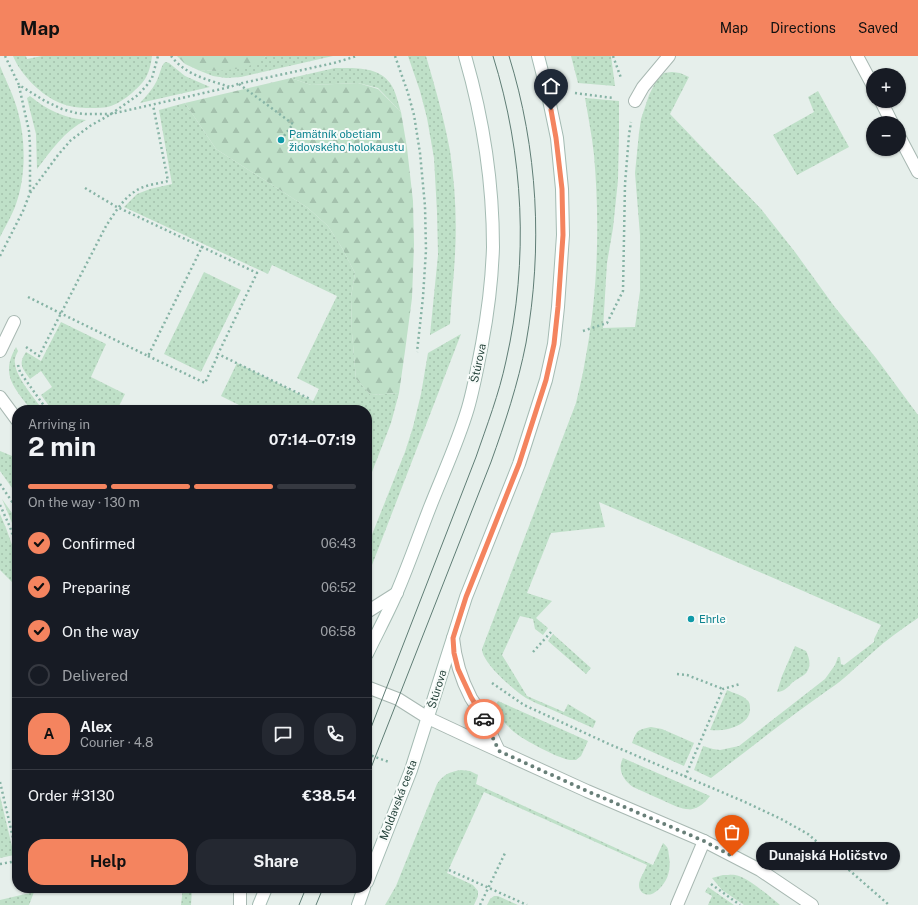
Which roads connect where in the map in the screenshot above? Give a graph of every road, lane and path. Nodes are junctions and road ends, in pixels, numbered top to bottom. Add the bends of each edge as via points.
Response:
1 (5, 56) edge
2 (158, 56) edge
3 (171, 56) edge
4 (357, 56) edge
5 (395, 56) edge
6 (465, 56) edge
7 (538, 56) edge
8 (669, 56) edge
9 (857, 56) edge
10 (866, 73) edge
11 (238, 84) junction
12 (19, 85) junction
13 (230, 87) junction
14 (575, 93) dead end
15 (635, 101) junction
16 (153, 105) junction
17 (110, 114) junction
18 (281, 140) dead end
19 (906, 149) edge
20 (918, 172) edge
21 (85, 188) dead end
22 (30, 193) junction
23 (119, 208) junction
24 (202, 248) junction
25 (0, 256) edge
26 (28, 297) dead end
27 (61, 314) junction
28 (12, 326) joint
29 (583, 331) dead end
30 (0, 351) edge
31 (417, 352) dead end
32 (218, 354) junction
33 (148, 356) junction
34 (18, 364) dead end
35 (0, 397) edge
36 (310, 399) dead end
37 (43, 405) edge
38 (12, 413) edge
39 (1, 487) edge
40 (12, 501) edge
41 (0, 505) edge
42 (12, 533) edge
43 (397, 593) junction
44 (372, 609) edge
45 (551, 632) dead end
46 (453, 638) junction
47 (372, 644) edge
48 (533, 652) dead end
49 (677, 674) dead end
50 (492, 683) dead end
51 (740, 684) dead end
52 (372, 689) edge
53 (723, 689) junction
54 (428, 718) junction
55 (499, 751) junction
56 (685, 777) junction
57 (0, 782) edge
58 (12, 834) edge
59 (704, 841) junction
60 (506, 851) dead end
61 (12, 862) edge
62 (0, 864) edge
63 (692, 868) junction
64 (372, 869) edge
65 (448, 870) dead end
66 (488, 887) junction
67 (240, 893) edge
68 (264, 893) edge
69 (362, 893) edge
70 (240, 905) edge
71 (259, 905) edge
72 (358, 905) edge
73 (480, 905) edge
74 (527, 905) edge
75 (677, 905) edge
76 (740, 905) edge
77 (812, 905) edge
78 (889, 905) edge

1 - 12 path
2 - 17 path via 152,78 147,85 138,95
3 - 13 path via 186,70
4 - 11 path
5 - 31 path via 414,115 425,206 426,250
6 - 43 street, Štúrova via 480,118 488,167 493,248 490,290 477,374 468,408
7 - 46 street, Štúrova via 556,138 562,189 563,242 554,344 546,380 519,464 466,597
8 - 15 street
9 - 10 street
11 - 13 path
11 - 18 path via 292,124
12 - 17 path via 62,109 85,114
12 - 22 path via 29,131
13 - 16 path
14 - 15 path
15 - 29 path via 625,184 623,291 607,323
16 - 17 path
16 - 23 path via 168,181 135,191
17 - 22 path via 71,140
19 - 20 street
21 - 23 path
22 - 25 path
23 - 24 path
23 - 27 path via 106,226
24 - 32 path via 257,273
24 - 33 path
26 - 27 path
27 - 28 path via 39,356 25,347 22,351
27 - 33 path
28 - 30 street
32 - 33 path via 205,382
32 - 36 path
34 - 37 path via 20,372
35 - 38 street
39 - 40 path
41 - 42 path
43 - 44 street
43 - 47 street, Štúrova
45 - 48 path
46 - 54 street, Štúrova
46 - 55 street via 454,653 464,684
49 - 53 path via 687,675
50 - 56 path via 524,705
51 - 53 path
52 - 54 street via 398,699
53 - 56 path
54 - 55 street
54 - 64 street, Moldavská cesta via 411,770
55 - 59 street
56 - 78 path via 745,802 808,834
57 - 58 path
59 - 63 street
59 - 77 street via 760,870
60 - 66 path
61 - 62 path
63 - 75 street
63 - 76 path
65 - 66 path
66 - 73 path
66 - 74 path
67 - 70 street
68 - 71 street
69 - 72 street

